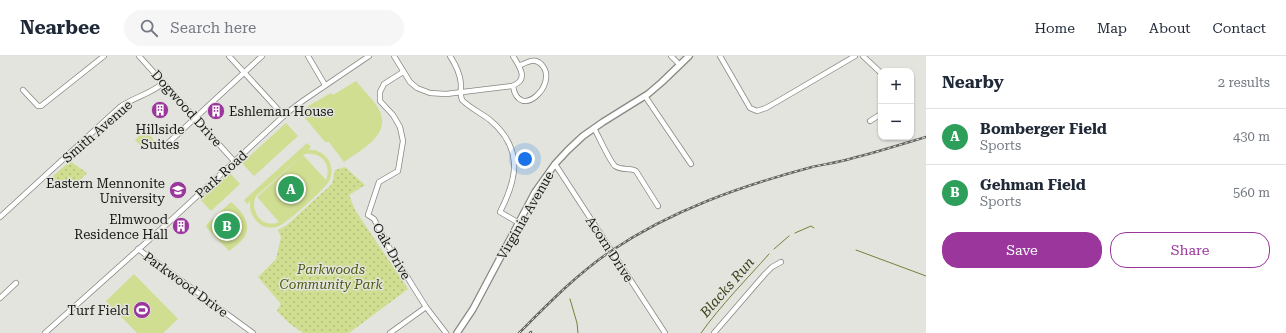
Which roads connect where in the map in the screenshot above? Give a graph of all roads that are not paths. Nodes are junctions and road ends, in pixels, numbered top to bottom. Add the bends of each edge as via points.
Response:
1 (104, 56) edge
2 (139, 56) edge
3 (229, 56) edge
4 (262, 56) edge
5 (308, 56) edge
6 (369, 56) edge
7 (394, 56) edge
8 (450, 56) edge
9 (513, 56) edge
10 (671, 56) edge
11 (689, 56) edge
12 (720, 56) edge
13 (855, 56) edge
14 (863, 56) edge
15 (519, 66) junction
16 (680, 66) junction
17 (878, 70) edge
18 (244, 72) junction
19 (403, 72) junction
20 (163, 83) junction
21 (325, 85) junction
22 (513, 86) junction
23 (23, 90) dead end
24 (460, 92) junction
25 (645, 96) junction
26 (284, 116) junction
27 (878, 116) edge
28 (195, 117) junction
29 (870, 121) dead end
30 (594, 128) junction
31 (166, 145) dead end
32 (234, 161) junction
33 (555, 164) junction
34 (691, 164) dead end
35 (658, 206) dead end
36 (0, 217) edge
37 (519, 223) junction
38 (138, 249) junction
39 (781, 262) dead end
40 (16, 283) dead end
41 (0, 298) edge
42 (426, 307) junction
43 (45, 333) edge
44 (253, 333) edge
45 (390, 333) edge
46 (446, 333) edge
47 (457, 333) edge
48 (665, 333) edge
49 (714, 333) edge

1 - 23 street via 41,106
2 - 20 street, Dogwood Drive
3 - 18 street
4 - 18 street
5 - 21 street
6 - 21 street, Park Road
7 - 19 street
8 - 24 street via 459,72
9 - 15 street
10 - 16 street
11 - 16 main road, Virginia Avenue
12 - 13 street via 750,108 757,111
14 - 17 street
15 - 22 street via 522,78
15 - 22 street via 530,60 539,62 546,71 546,82 535,97 528,101 518,98
16 - 25 main road, Virginia Avenue
18 - 26 street
18 - 28 street
19 - 24 street via 416,88 424,91 437,94
19 - 42 street, Oak Drive via 383,85 379,94 380,100 396,120 402,133 399,169 379,182 368,215 374,219
20 - 28 street, Dogwood Drive
20 - 36 street, Smith Avenue via 120,108
21 - 26 street, Park Road
22 - 24 street
24 - 37 street via 463,101 492,122 511,147 514,175 500,212
25 - 30 main road, Virginia Avenue
25 - 34 street
26 - 32 street, Park Road
27 - 29 street
28 - 31 street
28 - 32 street, Dogwood Drive
30 - 33 main road, Virginia Avenue
30 - 35 street via 614,165 623,170 634,169
32 - 38 street, Park Road
33 - 37 main road, Virginia Avenue via 535,192
33 - 48 street, Acorn Drive
37 - 47 main road, Virginia Avenue via 473,309
38 - 43 street, Park Road
38 - 44 street, Parkwood Drive
39 - 49 street via 765,274
40 - 41 street
42 - 45 street
42 - 46 street, Oak Drive

